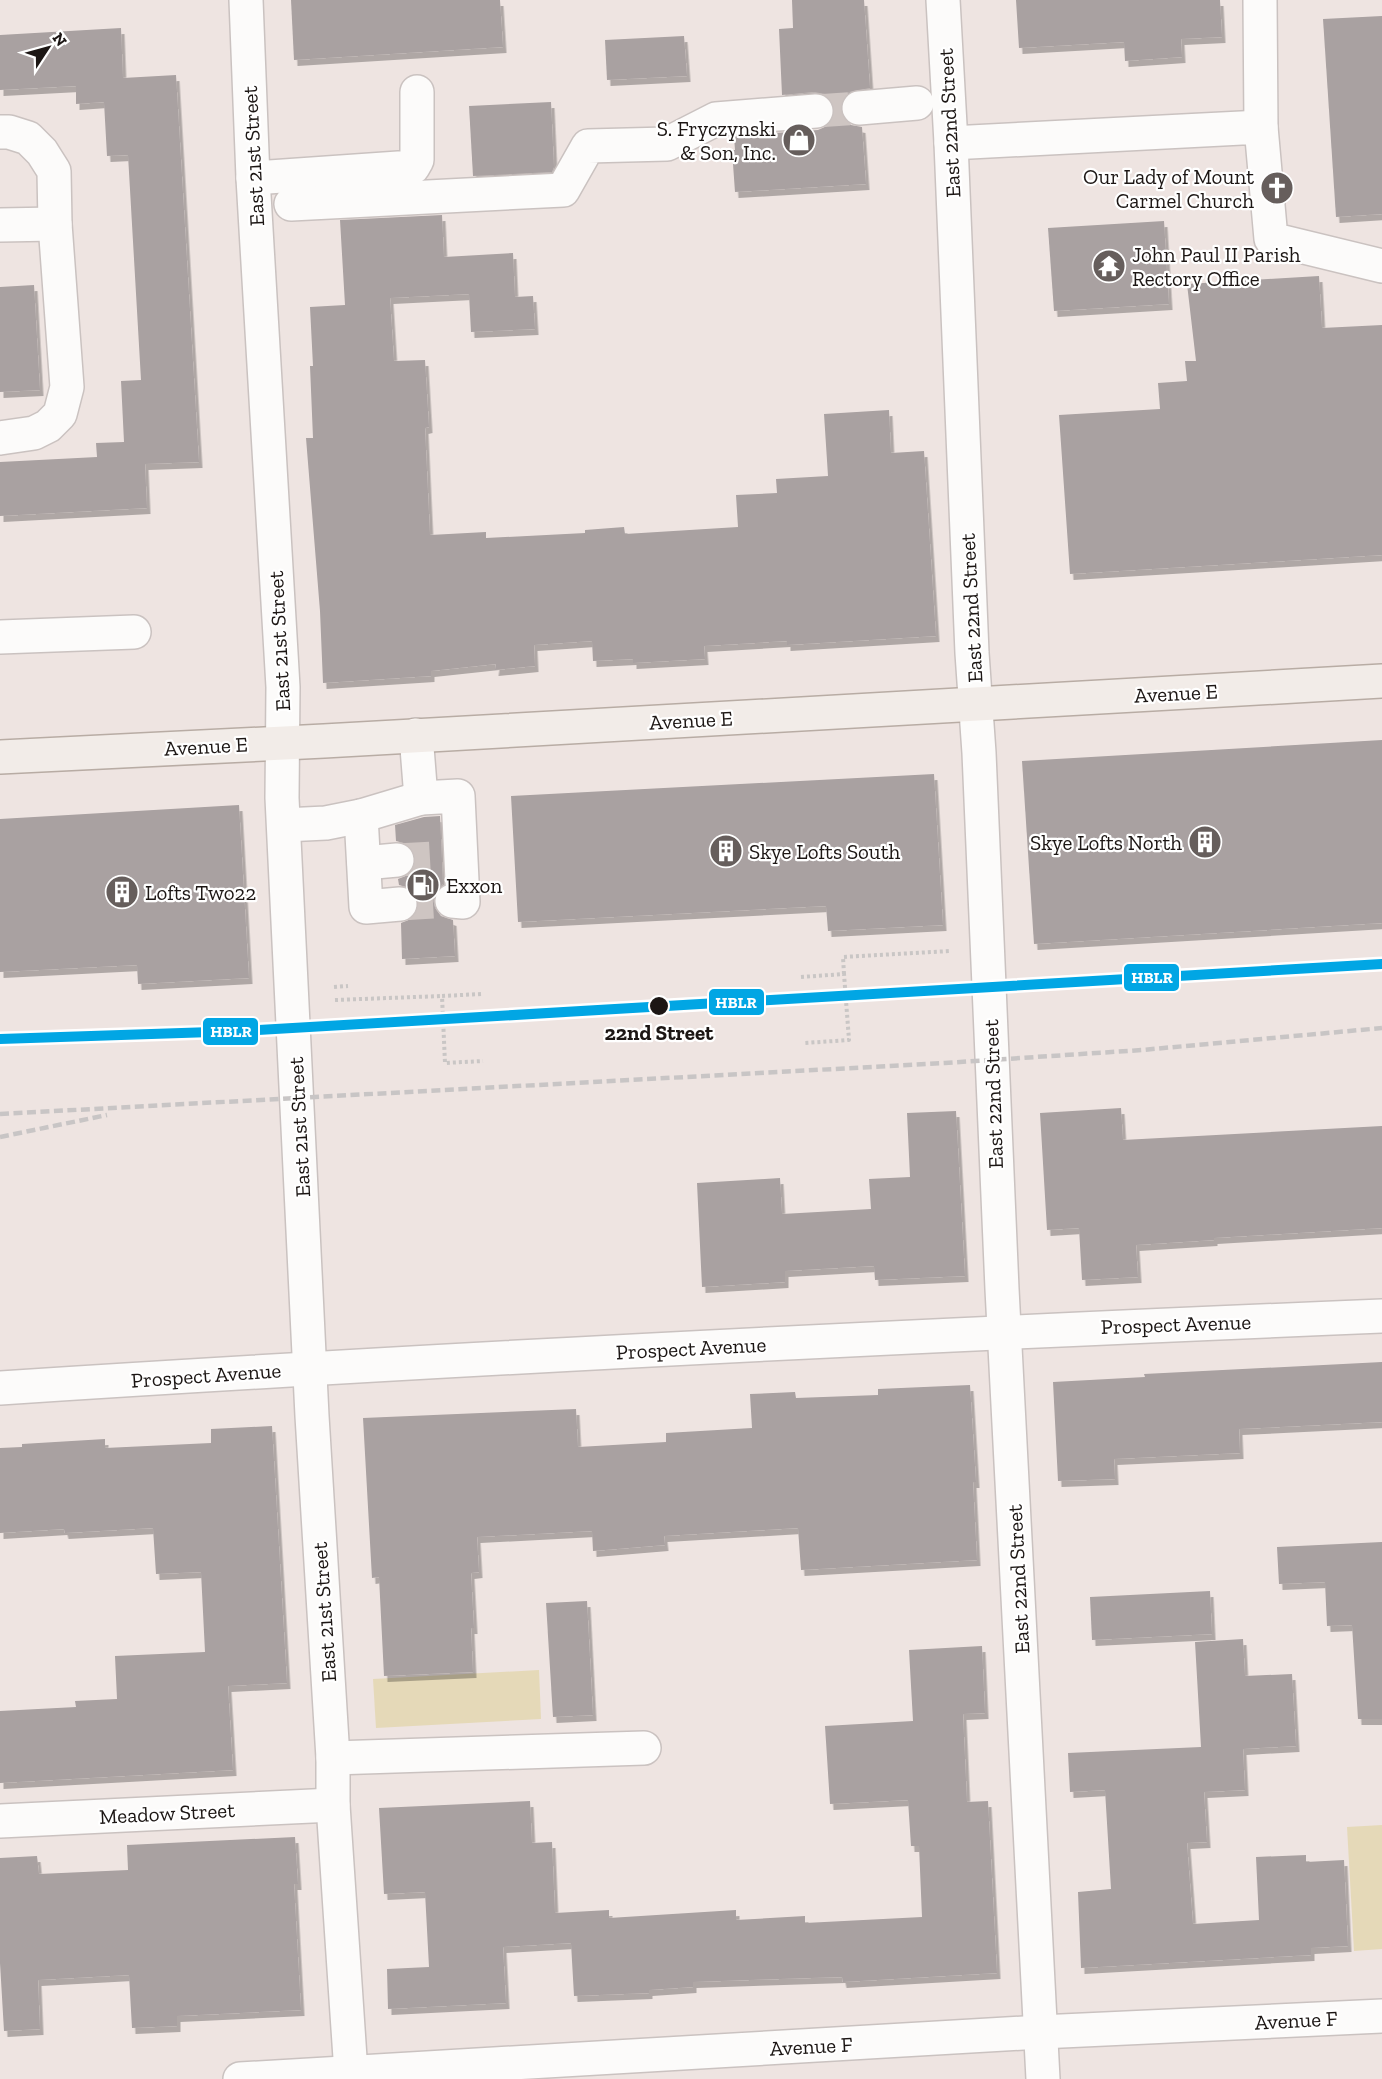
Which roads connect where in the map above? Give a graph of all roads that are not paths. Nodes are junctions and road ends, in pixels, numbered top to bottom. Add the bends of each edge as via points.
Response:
1 (246, 0) edge
2 (943, 0) edge
3 (1260, 0) edge
4 (417, 93) dead end
5 (917, 103) dead end
6 (859, 108) tunnel mouth
7 (816, 111) tunnel mouth
8 (1261, 127) junction
9 (0, 132) edge
10 (951, 143) junction
11 (253, 178) junction
12 (291, 204) dead end
13 (55, 224) junction
14 (0, 225) edge
15 (1382, 266) edge
16 (0, 438) edge
17 (134, 632) dead end
18 (0, 638) edge
19 (1382, 681) edge
20 (975, 705) junction
21 (416, 735) junction
22 (282, 743) junction
23 (0, 757) edge
24 (421, 798) junction
25 (361, 816) junction
26 (284, 825) junction
27 (397, 860) tunnel mouth
28 (364, 863) junction
29 (452, 901) dead end
30 (400, 904) tunnel mouth
31 (1382, 1316) edge
32 (1005, 1332) junction
33 (310, 1368) junction
34 (0, 1388) edge
35 (644, 1748) dead end
36 (333, 1758) junction
37 (333, 1805) junction
38 (0, 1821) edge
39 (1382, 2016) edge
40 (1040, 2032) junction
41 (352, 2076) edge
42 (240, 2079) edge
43 (1043, 2079) edge

1 - 11 street, East 21st Street
2 - 10 street, East 22nd Street
3 - 8 street
4 - 11 street via 417,160 413,167
5 - 6 street
7 - 12 street via 716,119 667,144 588,146 563,190
8 - 10 street
8 - 15 street via 1271,239
9 - 13 street via 28,138 54,171
10 - 20 street, East 22nd Street
11 - 22 street, East 21st Street via 282,676
13 - 14 street
13 - 16 street via 67,387 60,414 48,426 34,433
17 - 18 street
19 - 20 main road, Avenue E
20 - 21 main road, Avenue E
20 - 32 street, East 22nd Street
21 - 22 main road, Avenue E
21 - 24 street
22 - 23 main road, Avenue E
22 - 26 street, East 21st Street
24 - 25 street
24 - 29 street via 458,796 455,857 464,902
25 - 26 street
25 - 28 street
26 - 33 street, East 21st Street
27 - 28 street
28 - 30 street via 366,907
31 - 32 street, Prospect Avenue
32 - 33 street, Prospect Avenue
32 - 40 street, East 22nd Street
33 - 34 street, Prospect Avenue
33 - 36 street, East 21st Street
35 - 36 street
36 - 37 street, East 21st Street
37 - 38 street, Meadow Street
37 - 41 street, East 21st Street
39 - 40 street, Avenue F
40 - 41 street, Avenue F
40 - 43 street, East 22nd Street
41 - 42 street, Avenue F

